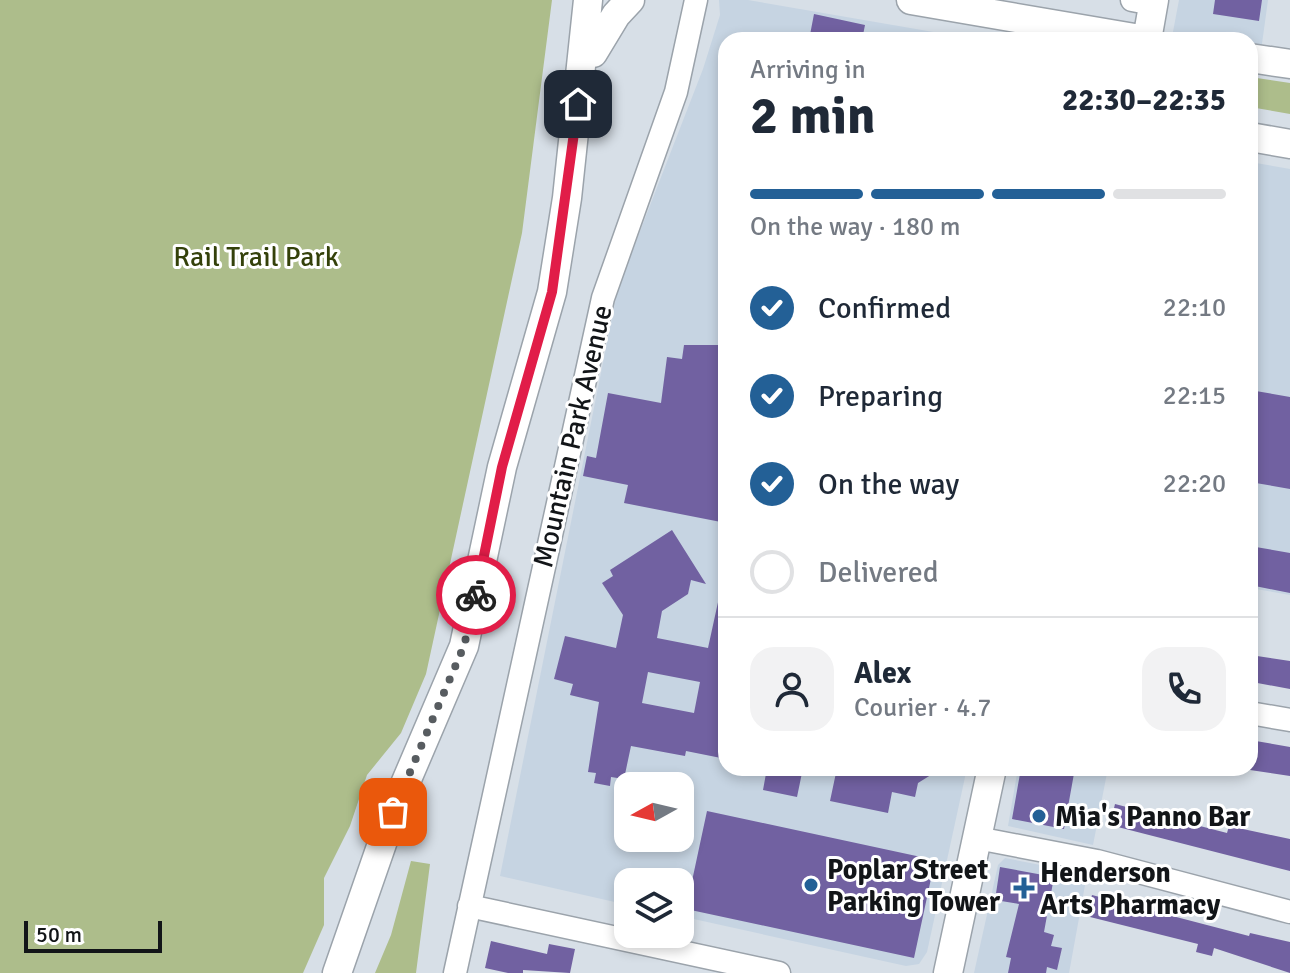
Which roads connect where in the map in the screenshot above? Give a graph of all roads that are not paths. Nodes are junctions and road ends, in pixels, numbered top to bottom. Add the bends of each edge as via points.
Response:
1 (588, 0) edge
2 (607, 0) edge
3 (630, 0) edge
4 (911, 0) edge
5 (696, 2) edge
6 (1147, 17) edge
7 (593, 53) junction
8 (1258, 59) edge
9 (1290, 64) edge
10 (578, 104) junction
11 (1258, 138) edge
12 (1290, 144) edge
13 (1258, 714) edge
14 (1290, 720) edge
15 (990, 776) edge
16 (977, 838) junction
17 (469, 906) junction
18 (1290, 912) edge
19 (337, 973) edge
20 (455, 973) edge
21 (779, 973) edge
22 (948, 973) edge

1 - 10 main road
2 - 7 main road
3 - 7 main road
4 - 6 main road
5 - 17 street, Mountain Park Avenue via 676,92 603,298
7 - 10 main road
8 - 9 main road
10 - 19 main road via 552,292 502,467 464,646 393,812
11 - 12 main road
13 - 14 street
15 - 16 main road
16 - 18 street via 1097,861
16 - 22 main road
17 - 20 street, Mountain Park Avenue
17 - 21 street

